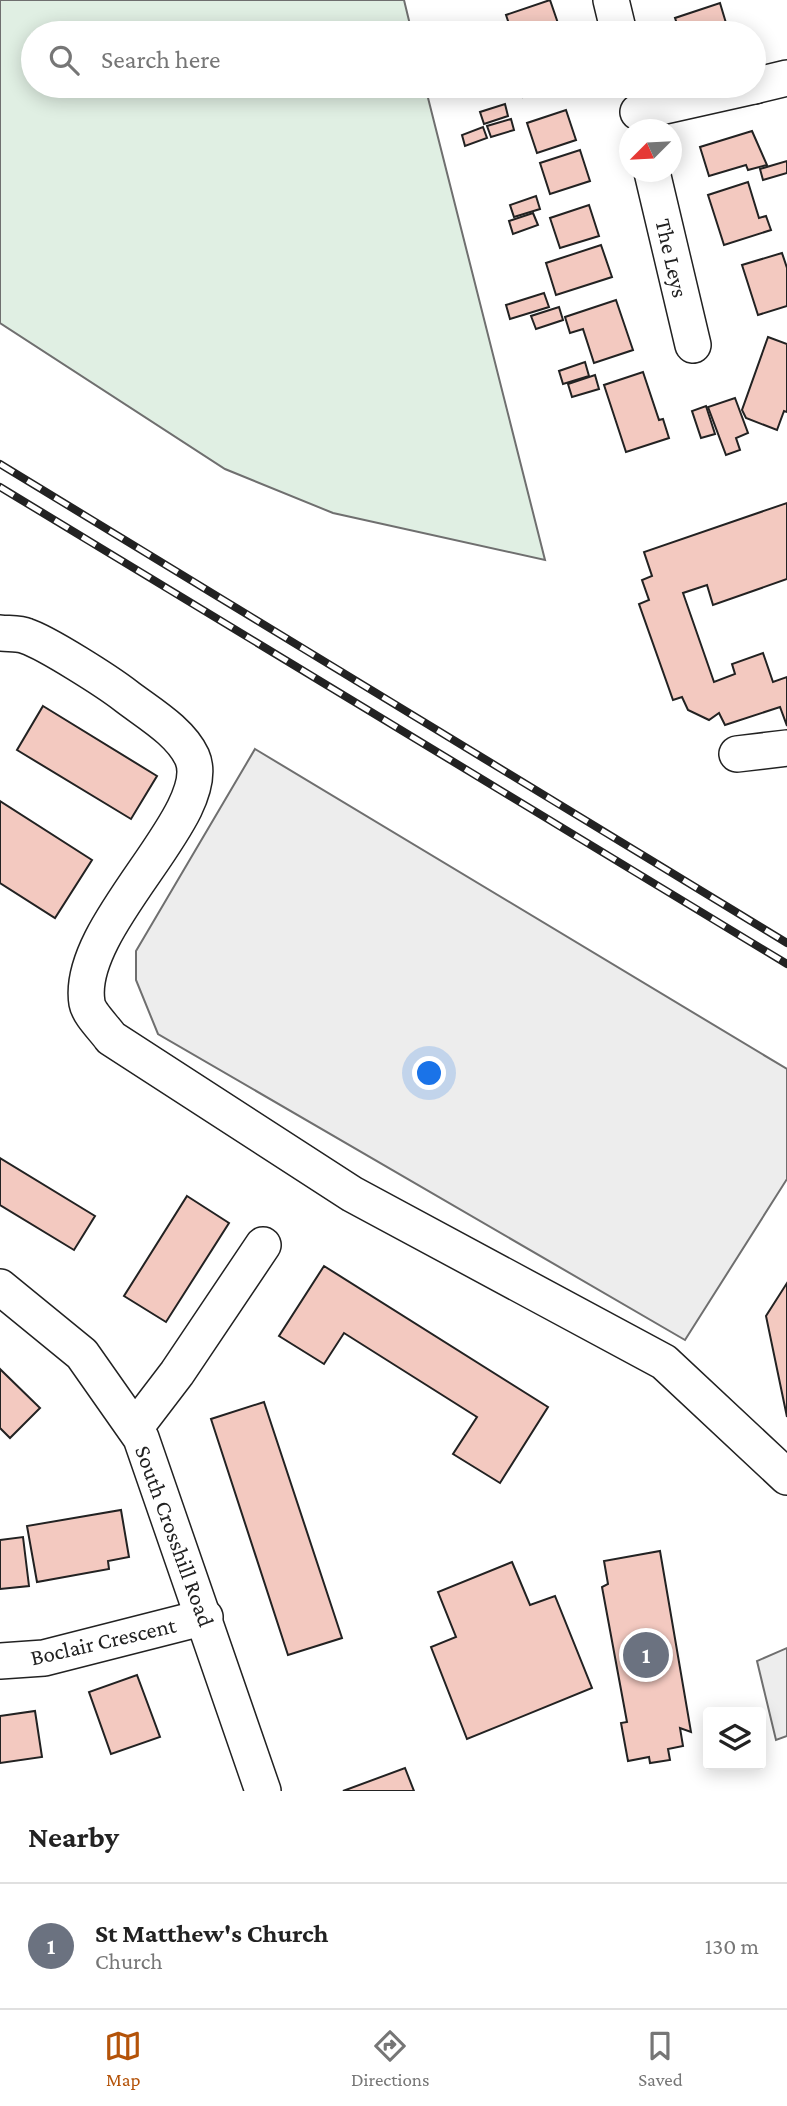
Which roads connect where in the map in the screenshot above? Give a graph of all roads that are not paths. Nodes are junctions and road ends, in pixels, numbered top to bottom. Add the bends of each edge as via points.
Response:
1 (611, 0) edge
2 (616, 21) edge
3 (692, 98) edge
4 (637, 109) edge
5 (654, 182) edge
6 (693, 345) dead end
7 (0, 633) edge
8 (787, 748) edge
9 (737, 754) dead end
10 (263, 1245) dead end
11 (0, 1287) edge
12 (135, 1428) junction
13 (787, 1477) edge
14 (205, 1617) junction
15 (0, 1661) edge
16 (263, 1791) edge

1 - 2 street
3 - 4 street
5 - 6 street, The Leys
7 - 13 street via 26,636 119,691 181,739 193,759 194,780 177,821 110,923 87,970 87,1006 111,1038 352,1194 664,1362
8 - 9 street
10 - 12 street
11 - 12 street, South Crosshill Road via 82,1354
12 - 14 street, South Crosshill Road
14 - 15 street, Boclair Crescent via 44,1658
14 - 16 street, South Crosshill Road

